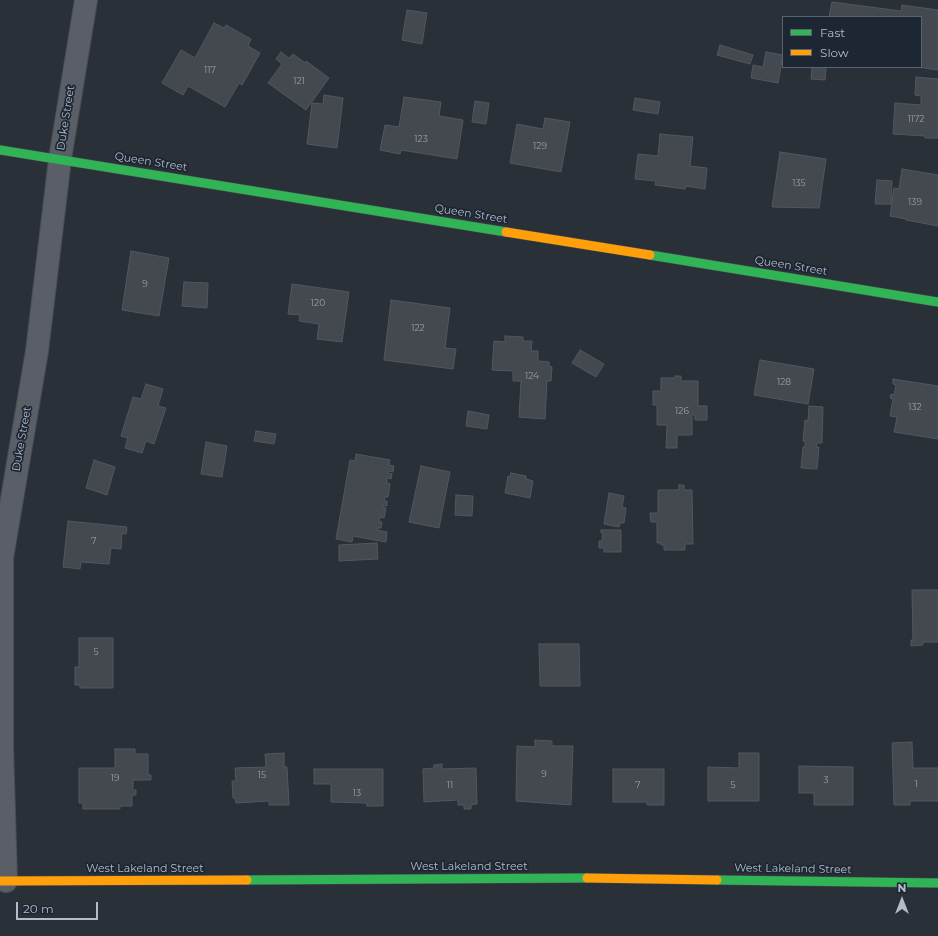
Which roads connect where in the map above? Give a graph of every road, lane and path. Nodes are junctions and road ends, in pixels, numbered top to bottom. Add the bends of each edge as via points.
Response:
1 (86, 0) edge
2 (0, 150) edge
3 (60, 159) junction
4 (938, 302) edge
5 (3, 881) edge
6 (938, 883) edge

1 - 3 street, Duke Street
2 - 3 street, Queen Street
3 - 4 street, Queen Street
3 - 5 street, Duke Street via 37,351 2,558
5 - 6 street, West Lakeland Street via 565,878

